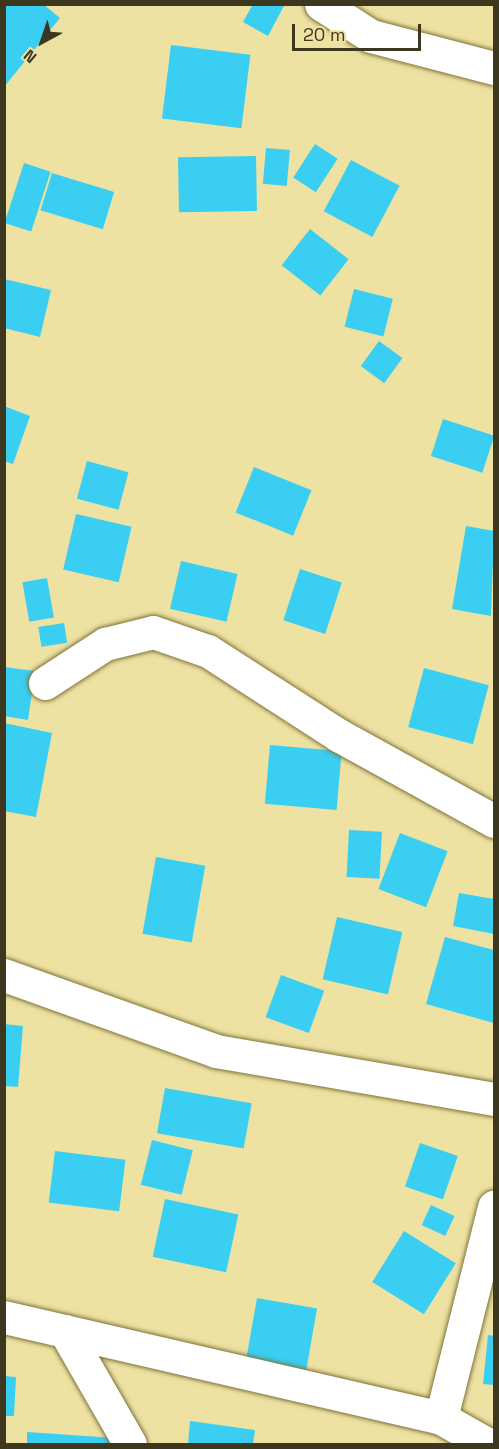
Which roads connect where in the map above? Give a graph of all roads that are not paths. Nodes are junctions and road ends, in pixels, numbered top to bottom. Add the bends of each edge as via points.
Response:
1 (321, 4) edge
2 (495, 68) edge
3 (45, 683) dead end
4 (495, 821) edge
5 (4, 975) edge
6 (495, 1099) edge
7 (495, 1207) edge
8 (4, 1317) edge
9 (65, 1330) junction
10 (441, 1418) junction
11 (130, 1444) edge
12 (487, 1444) edge

1 - 2 street via 371,36
3 - 4 street via 105,644 153,632 208,651 340,736
5 - 6 street via 216,1051
7 - 10 street
8 - 9 street
9 - 10 street
9 - 11 street
10 - 12 street

